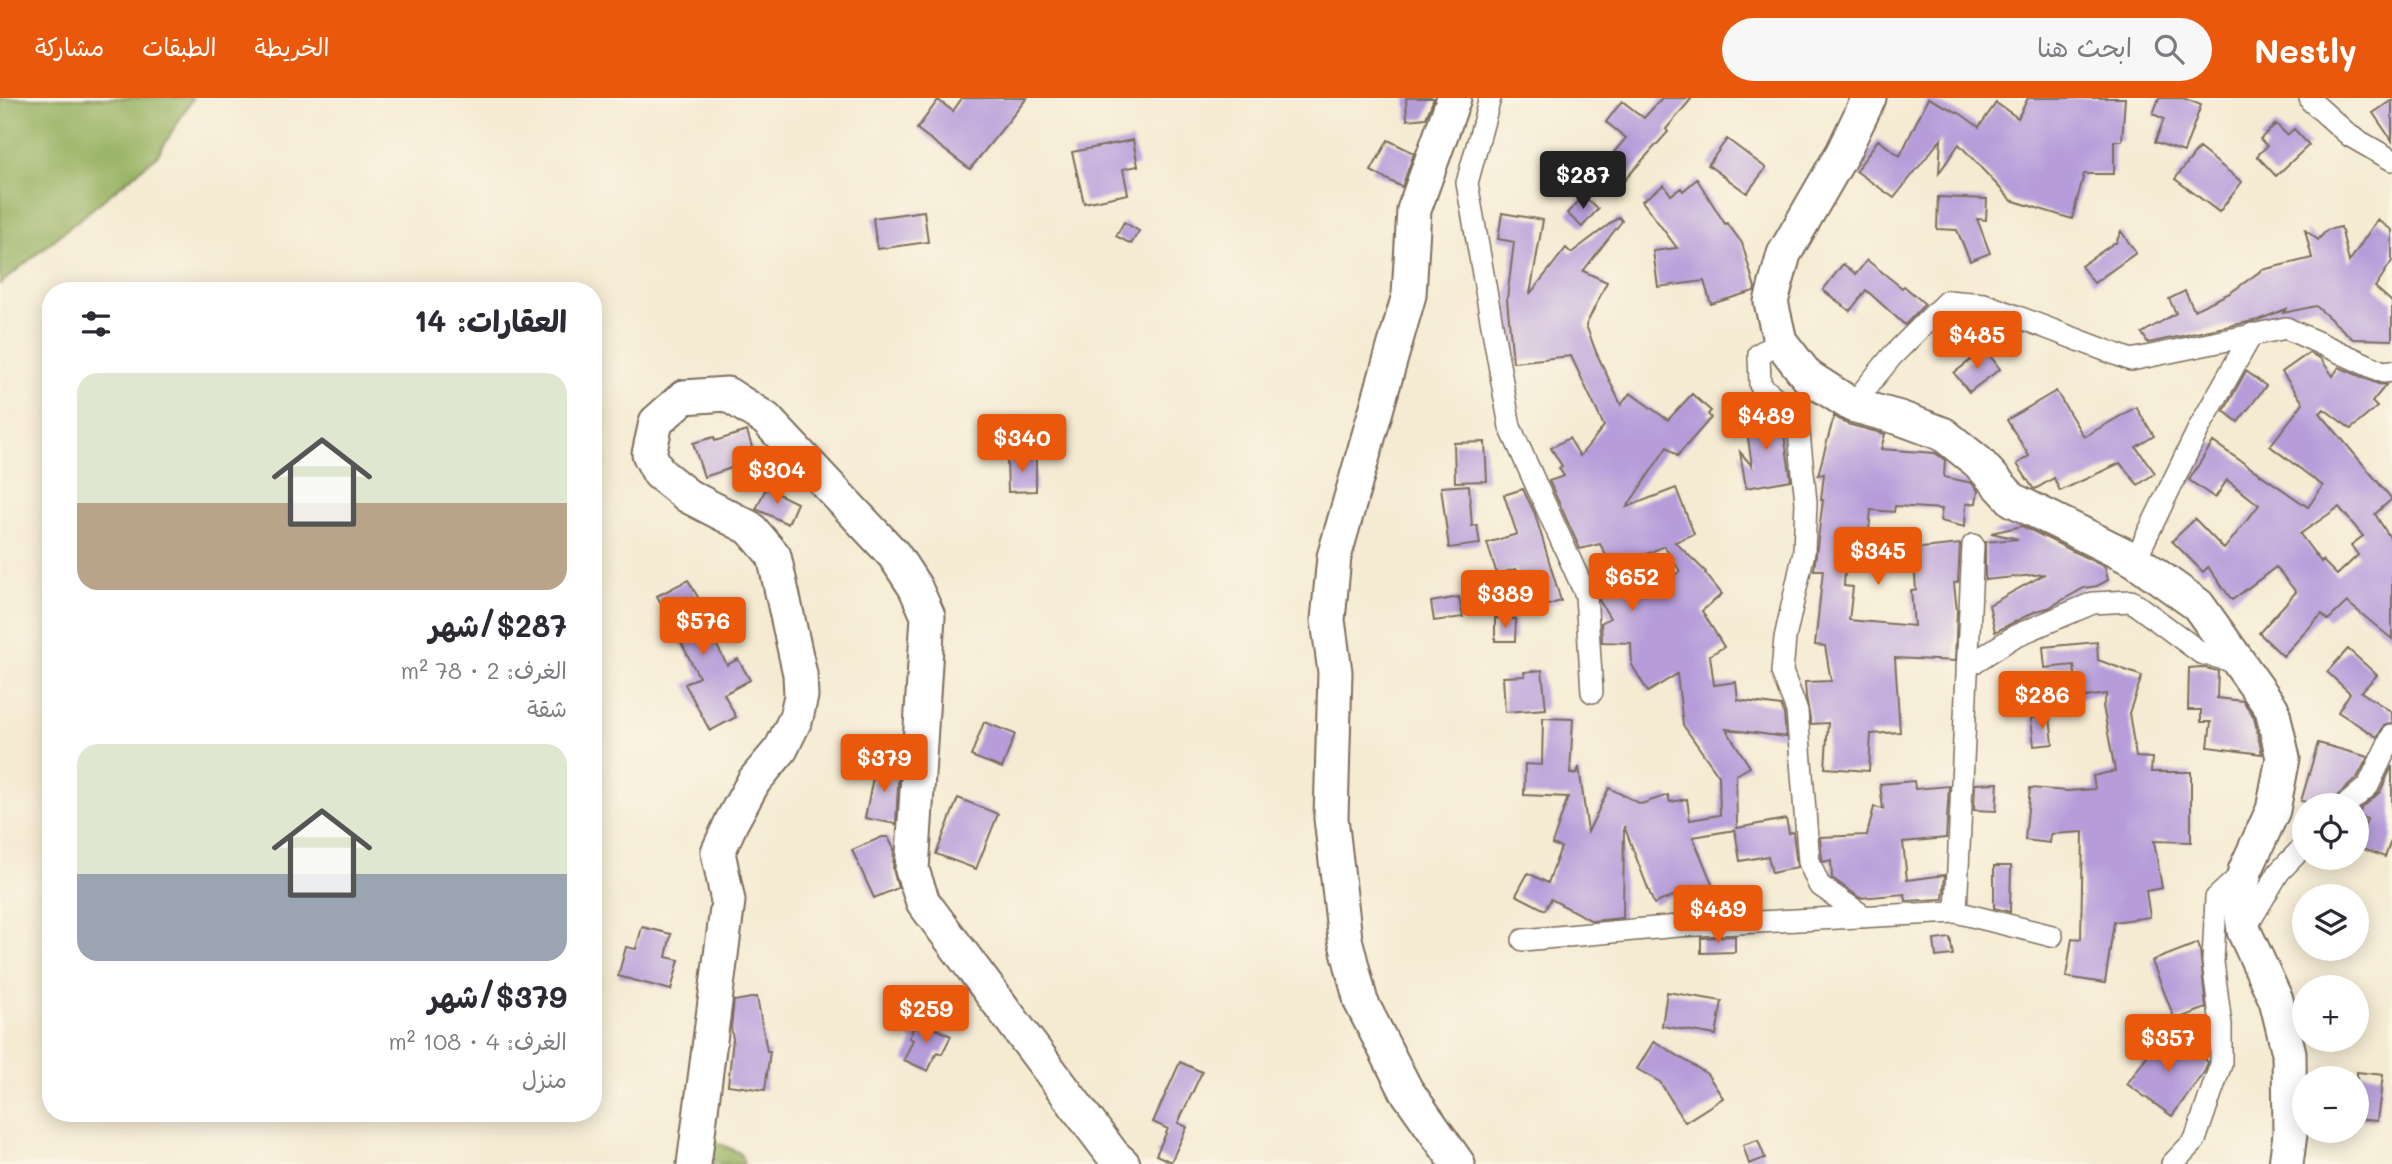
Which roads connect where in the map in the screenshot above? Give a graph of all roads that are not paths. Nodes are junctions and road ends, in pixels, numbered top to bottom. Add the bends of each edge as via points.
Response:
1 (1454, 98) edge
2 (1490, 98) edge
3 (1869, 98) edge
4 (2310, 98) edge
5 (2392, 160) edge
6 (2252, 334) junction
7 (1780, 341) junction
8 (2392, 371) edge
9 (1852, 405) junction
10 (1973, 545) dead end
11 (2134, 561) junction
12 (2240, 663) junction
13 (1967, 667) junction
14 (1592, 692) dead end
15 (2392, 736) edge
16 (2360, 793) edge
17 (2292, 858) edge
18 (2245, 871) junction
19 (1956, 912) junction
20 (1865, 917) junction
21 (2244, 931) junction
22 (2052, 936) dead end
23 (1523, 940) dead end
24 (694, 1164) edge
25 (1123, 1164) edge
26 (1458, 1164) edge
27 (2172, 1164) edge
28 (2286, 1164) edge

1 - 26 main road via 1414,210 1409,295 1334,557 1328,620 1335,672 1331,818 1345,939 1361,1002 1406,1090
2 - 14 street via 1467,183 1483,277 1510,427 1586,595
3 - 7 main road via 1784,254 1771,302
4 - 5 street via 2350,136
6 - 8 street via 2286,328 2383,372
6 - 9 street via 2131,360 1984,303 1947,301 1892,356
6 - 11 street via 2199,428
7 - 9 main road via 1807,376
7 - 20 street via 1759,354 1760,385 1794,414 1799,433 1806,502 1804,552 1782,672 1797,711 1809,862 1819,885
9 - 11 main road via 1943,434 1978,462 2013,500
10 - 13 street
11 - 12 main road via 2198,605
12 - 13 street via 2201,653 2131,601 2094,603 2015,636
12 - 18 main road via 2272,709 2283,758 2273,810
13 - 19 street
15 - 16 street via 2368,786
17 - 21 street
18 - 21 main road via 2240,900
18 - 27 street via 2216,898 2213,962 2221,1063 2195,1140
19 - 20 street
19 - 22 street
20 - 23 street via 1678,926
21 - 28 main road via 2276,1000 2289,1053
24 - 25 main road via 728,901 718,852 754,781 781,749 801,696 774,556 750,528 688,496 659,473 649,454 656,422 684,397 727,394 766,419 894,555 915,587 928,616 912,870 923,902

